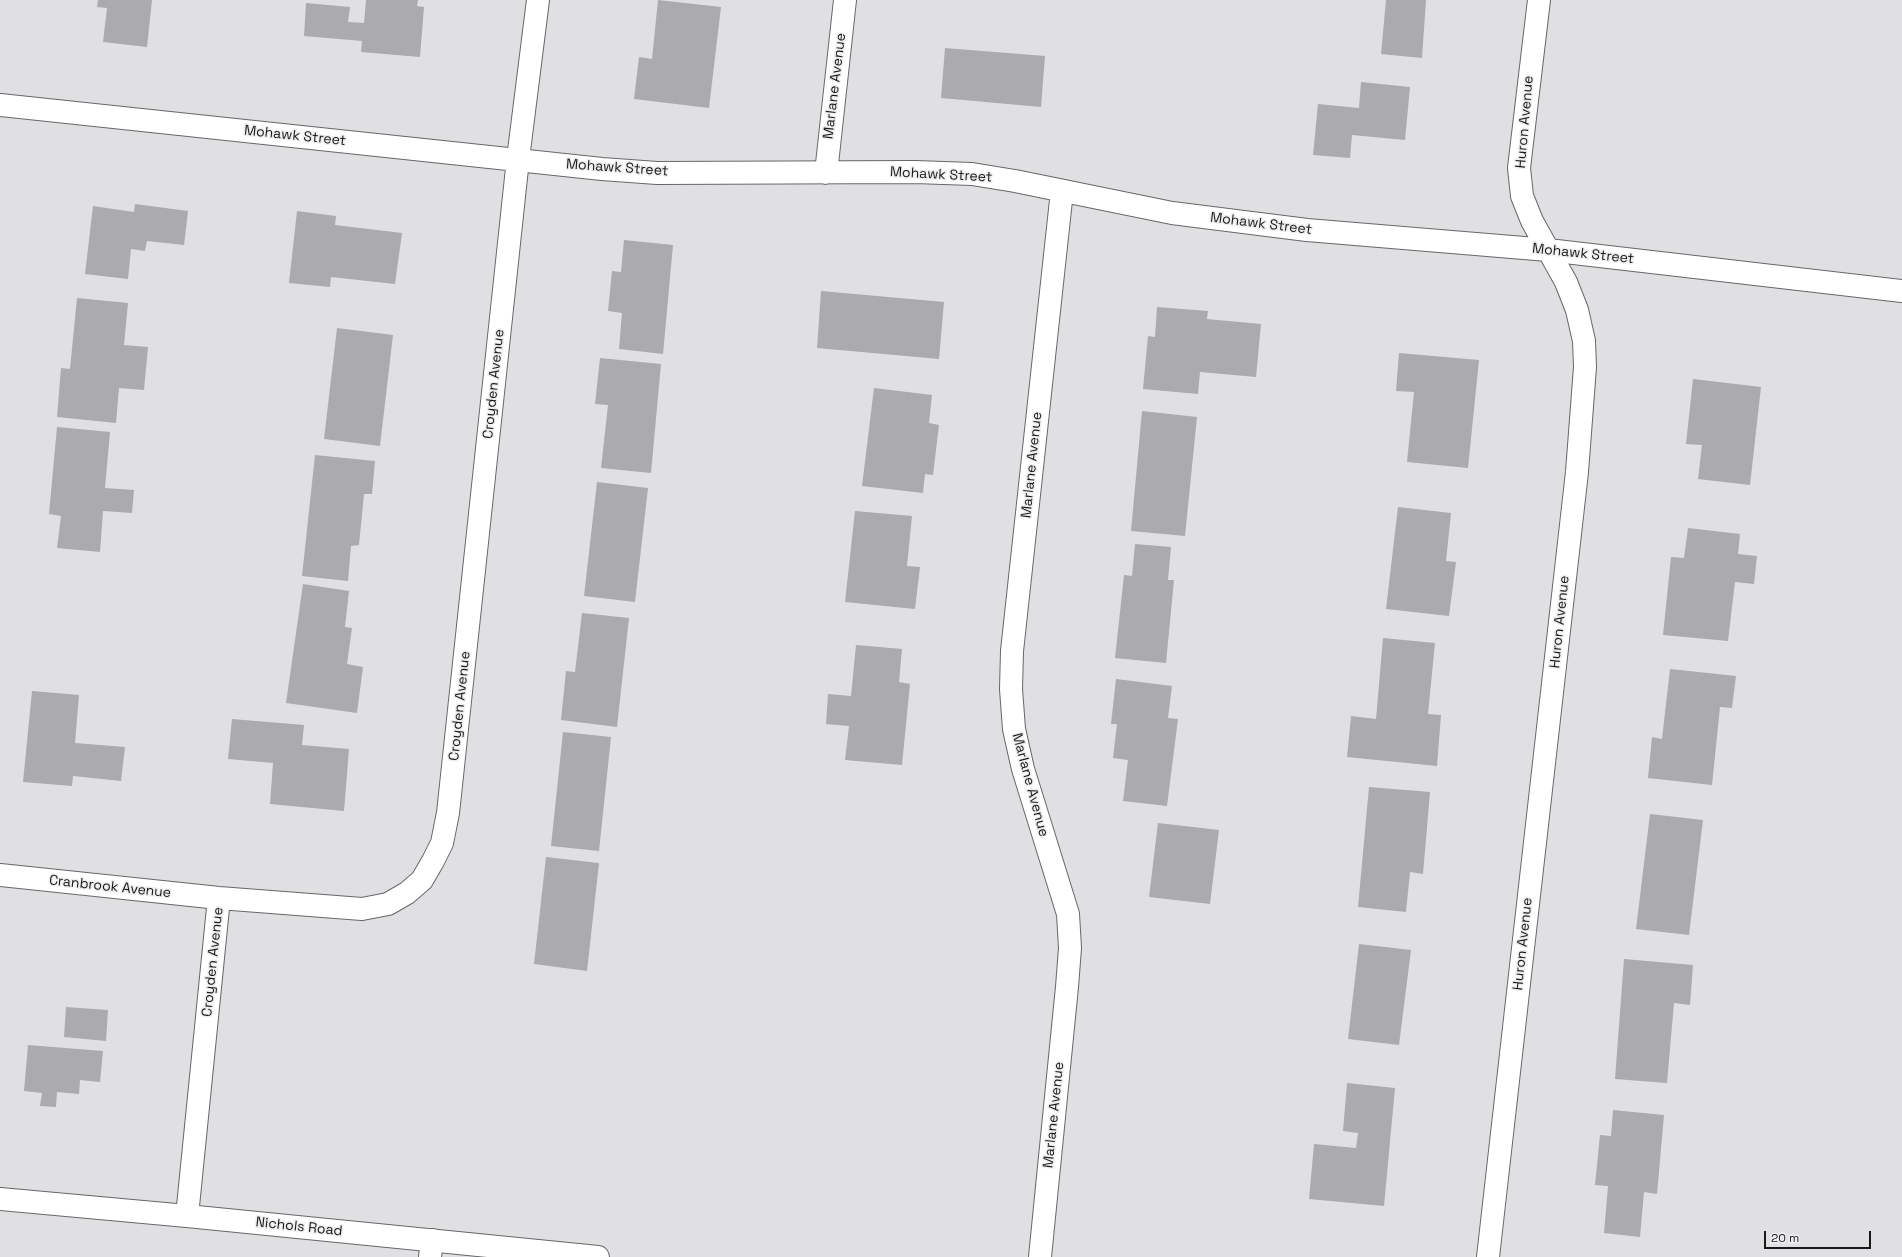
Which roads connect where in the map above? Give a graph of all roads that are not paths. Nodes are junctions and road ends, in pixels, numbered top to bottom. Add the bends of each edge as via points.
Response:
1 (538, 0) edge
2 (845, 0) edge
3 (1539, 0) edge
4 (0, 105) edge
5 (518, 159) junction
6 (826, 172) junction
7 (1062, 191) junction
8 (1548, 250) junction
9 (1902, 291) edge
10 (0, 875) edge
11 (219, 898) junction
12 (0, 1199) edge
13 (187, 1216) junction
14 (431, 1248) edge
15 (598, 1257) edge
16 (1040, 1257) edge
17 (1488, 1257) edge

1 - 5 street, Croyden Avenue
2 - 6 street, Marlane Avenue
3 - 8 street, Huron Avenue via 1519,168 1522,196
4 - 5 street, Mohawk Street
5 - 6 street, Mohawk Street via 657,173
5 - 11 street, Croyden Avenue via 448,813 442,843 422,880 388,904 362,909
6 - 7 street, Mohawk Street via 972,174
7 - 8 street, Mohawk Street via 1172,212 1300,229
7 - 16 street, Marlane Avenue via 1010,689 1014,729 1023,769 1064,900 1070,948
8 - 9 street, Mohawk Street
8 - 17 street, Huron Avenue via 1566,282 1577,310 1584,341 1583,408
10 - 11 street, Cranbrook Avenue
11 - 13 street, Croyden Avenue
12 - 13 street, Nichols Road
13 - 14 street, Nichols Road
14 - 15 street, Nichols Road

